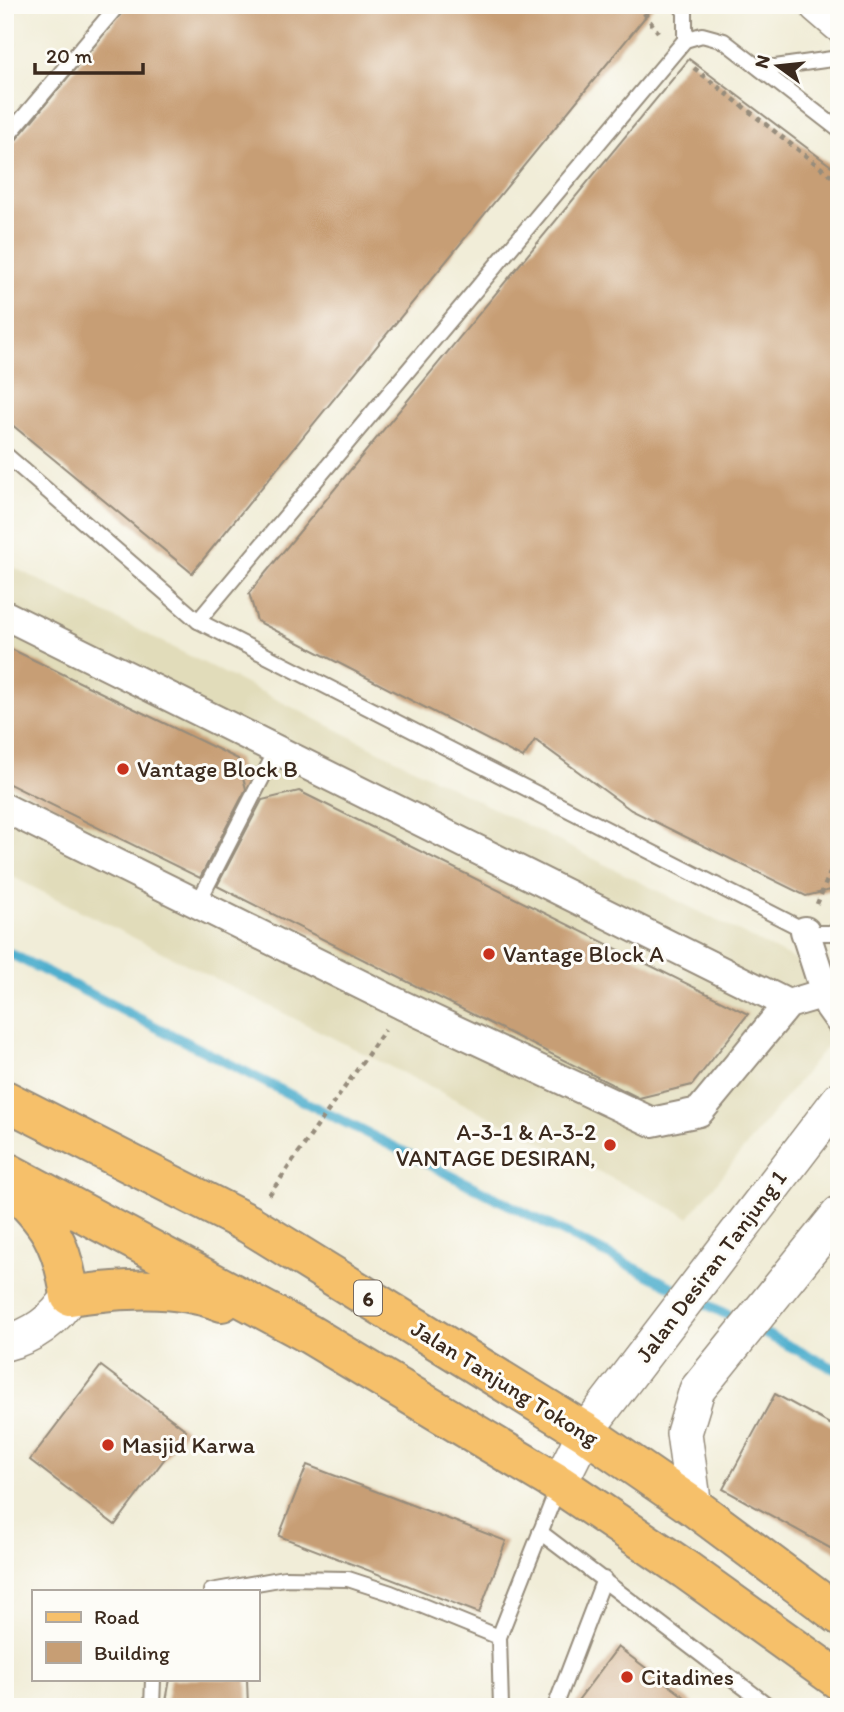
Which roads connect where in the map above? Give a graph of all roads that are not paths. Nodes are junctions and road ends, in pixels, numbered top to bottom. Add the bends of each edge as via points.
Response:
1 (118, 5) edge
2 (680, 5) edge
3 (817, 5) edge
4 (839, 24) edge
5 (685, 40) junction
6 (839, 58) edge
7 (761, 69) junction
8 (839, 130) edge
9 (5, 139) edge
10 (5, 454) edge
11 (5, 615) edge
12 (198, 621) junction
13 (276, 749) junction
14 (5, 808) edge
15 (198, 903) junction
16 (805, 931) junction
17 (839, 933) edge
18 (825, 993) junction
19 (788, 1004) junction
20 (839, 1020) edge
21 (5, 1100) edge
22 (839, 1100) edge
23 (5, 1171) edge
24 (5, 1180) edge
25 (839, 1214) edge
26 (70, 1296) junction
27 (309, 1334) junction
28 (5, 1343) edge
29 (585, 1432) junction
30 (559, 1484) junction
31 (694, 1507) junction
32 (540, 1532) junction
33 (604, 1579) junction
34 (217, 1590) edge
35 (839, 1615) edge
36 (499, 1637) junction
37 (153, 1680) edge
38 (839, 1680) edge
39 (152, 1707) edge
40 (501, 1707) edge
41 (555, 1707) edge
42 (770, 1707) edge

1 - 9 lane
2 - 5 lane via 685,12
3 - 4 street
5 - 7 lane via 702,35 724,41
5 - 12 lane
6 - 7 lane
7 - 8 lane
10 - 12 lane
11 - 13 street
12 - 16 lane
13 - 15 lane
13 - 19 street
14 - 15 street
15 - 19 street via 652,1122 699,1112
16 - 17 lane
16 - 18 street
18 - 19 street
18 - 20 street
21 - 29 main road, Jalan Tanjung Tokong / 6 via 249,1224
22 - 29 street, Jalan Desiran Tanjung 1
23 - 27 main road
24 - 26 main road via 57,1241
25 - 31 street via 697,1390 684,1433
26 - 27 main road via 104,1291 182,1292 212,1298
26 - 28 street via 42,1327
27 - 30 main road
29 - 30 street, Jalan Desiran Tanjung 1
29 - 31 main road, Jalan Tanjung Tokong / 6
30 - 32 lane
30 - 38 main road
31 - 35 main road, Jalan Tanjung Tokong / 6
32 - 33 lane
32 - 36 lane
33 - 41 lane
33 - 42 lane
34 - 36 lane via 285,1578 348,1579
36 - 40 lane
37 - 39 lane

